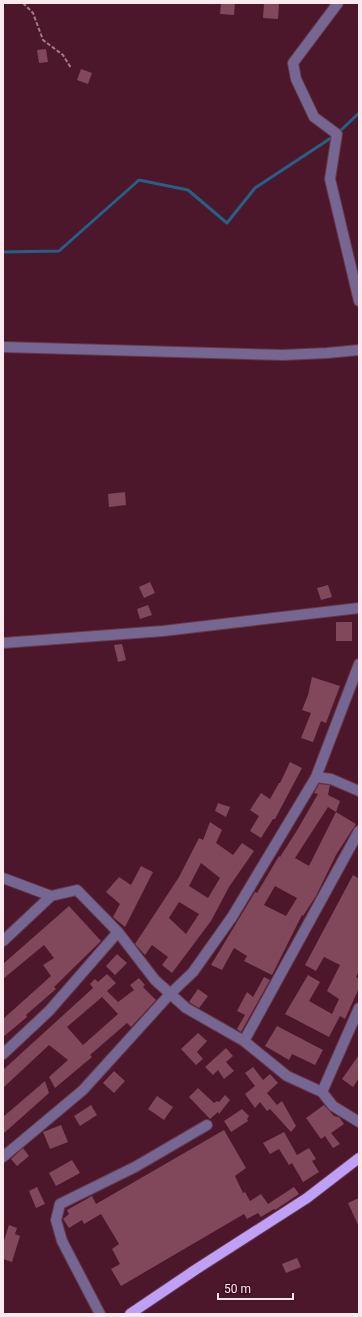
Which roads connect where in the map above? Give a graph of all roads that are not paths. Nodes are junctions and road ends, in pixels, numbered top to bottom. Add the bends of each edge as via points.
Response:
1 (338, 3) edge
2 (359, 302) edge
3 (3, 347) edge
4 (359, 350) edge
5 (359, 608) edge
6 (3, 643) edge
7 (359, 664) edge
8 (316, 777) junction
9 (359, 791) edge
10 (359, 831) edge
11 (3, 878) edge
12 (51, 896) junction
13 (118, 932) junction
14 (3, 941) edge
15 (170, 994) junction
16 (359, 1008) edge
17 (244, 1041) junction
18 (3, 1054) edge
19 (322, 1092) junction
20 (359, 1122) edge
21 (207, 1124) dead end
22 (3, 1157) edge
23 (359, 1158) edge
24 (100, 1314) edge
25 (130, 1314) edge

1 - 2 street via 293,63 296,79 314,117 337,134 330,179
3 - 4 street via 283,355
5 - 6 street via 171,631
7 - 8 street
8 - 9 street via 331,779
8 - 15 street via 232,917 193,972
10 - 17 street
11 - 12 street
12 - 13 street via 77,890
12 - 14 street
13 - 15 street via 155,980
13 - 18 street via 49,1011
15 - 17 street via 186,1008
15 - 22 street via 83,1090
16 - 19 street
17 - 19 street via 287,1076
19 - 20 street via 333,1106
21 - 24 street via 135,1167 60,1204 56,1220 62,1241
23 - 25 main road via 307,1198

